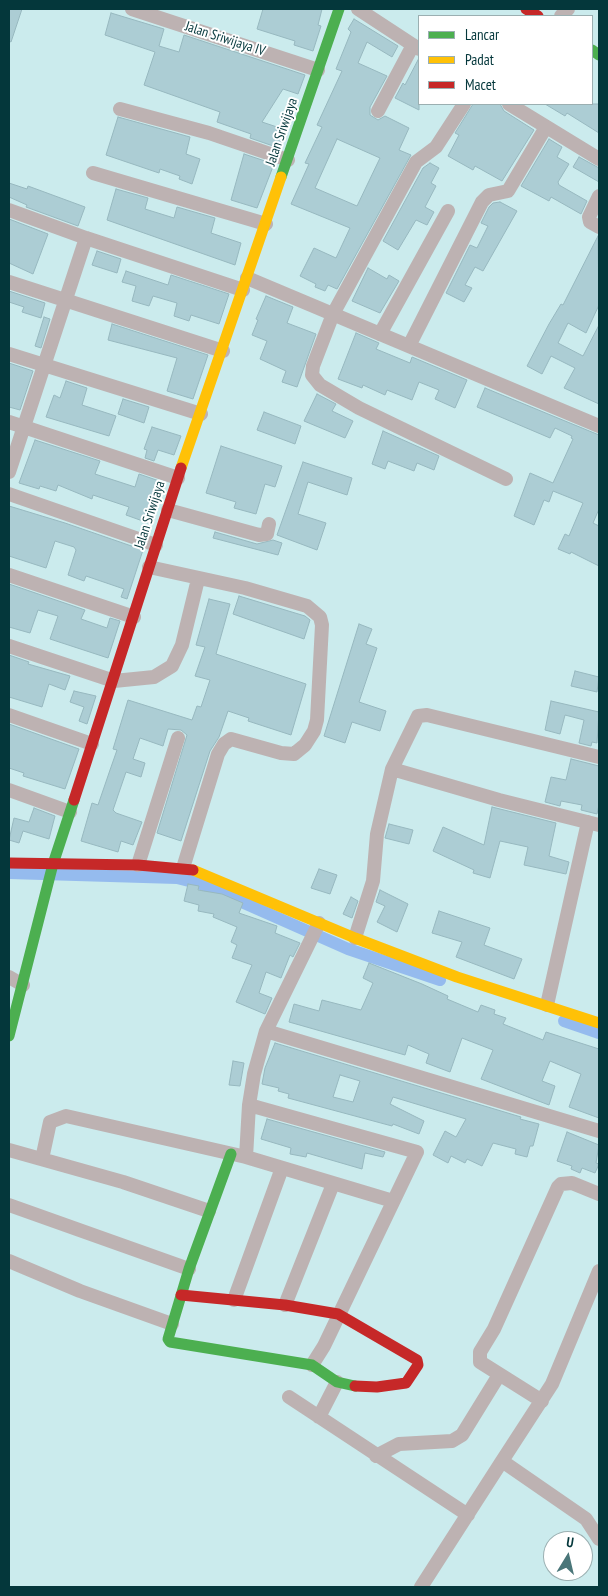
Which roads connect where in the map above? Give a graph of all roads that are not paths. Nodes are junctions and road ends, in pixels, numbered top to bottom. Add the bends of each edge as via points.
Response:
1 (132, 9) edge
2 (339, 9) edge
3 (358, 9) edge
4 (416, 47) edge
5 (318, 70) junction
6 (463, 105) edge
7 (512, 105) edge
8 (120, 109) dead end
9 (378, 110) dead end
10 (546, 127) junction
11 (599, 159) edge
12 (288, 160) junction
13 (93, 173) dead end
14 (599, 196) edge
15 (9, 210) edge
16 (448, 211) dead end
17 (266, 224) junction
18 (599, 227) edge
19 (86, 238) junction
20 (9, 282) edge
21 (245, 284) junction
22 (66, 300) junction
23 (334, 314) junction
24 (380, 334) junction
25 (410, 346) junction
26 (223, 351) junction
27 (9, 354) edge
28 (43, 366) junction
29 (201, 414) junction
30 (9, 422) edge
31 (599, 426) edge
32 (23, 427) junction
33 (9, 472) edge
34 (178, 478) junction
35 (506, 479) dead end
36 (9, 494) edge
37 (168, 510) junction
38 (269, 524) dead end
39 (156, 545) junction
40 (149, 567) junction
41 (9, 575) edge
42 (198, 579) junction
43 (134, 617) junction
44 (9, 646) edge
45 (114, 681) junction
46 (9, 715) edge
47 (178, 738) dead end
48 (92, 744) junction
49 (599, 756) edge
50 (392, 769) junction
51 (9, 790) edge
52 (70, 812) junction
53 (594, 823) edge
54 (9, 863) edge
55 (138, 865) junction
56 (52, 867) junction
57 (183, 868) junction
58 (317, 927) junction
59 (355, 938) junction
60 (9, 977) edge
61 (22, 985) junction
62 (547, 1005) junction
63 (599, 1023) edge
64 (266, 1031) junction
65 (9, 1036) edge
66 (249, 1105) junction
67 (599, 1131) edge
68 (9, 1150) edge
69 (231, 1154) junction
70 (246, 1157) junction
71 (42, 1158) junction
72 (282, 1168) junction
73 (332, 1184) junction
74 (599, 1194) edge
75 (393, 1201) junction
76 (9, 1205) edge
77 (210, 1211) junction
78 (9, 1261) edge
79 (189, 1269) junction
80 (599, 1271) edge
81 (181, 1295) junction
82 (234, 1300) junction
83 (285, 1305) junction
84 (338, 1314) junction
85 (172, 1324) junction
86 (312, 1365) junction
87 (499, 1375) junction
88 (337, 1382) junction
89 (289, 1398) dead end
90 (542, 1400) junction
91 (319, 1417) junction
92 (376, 1456) junction
93 (502, 1461) junction
94 (468, 1515) junction
95 (599, 1539) edge
96 (421, 1587) edge

1 - 5 street, Jalan Sriwijaya IV
2 - 5 main road, Jalan Sriwijaya
3 - 4 street
4 - 9 street
5 - 12 main road, Jalan Sriwijaya
6 - 23 street via 436,147 416,162
7 - 10 street
8 - 12 street via 209,133
10 - 11 street
10 - 25 street via 508,191 489,195 482,202
12 - 17 main road, Jalan Sriwijaya
13 - 17 street
14 - 18 street via 589,217 590,222
15 - 19 street
16 - 24 street
17 - 21 main road, Jalan Sriwijaya
19 - 21 street
19 - 22 street
20 - 22 street
21 - 23 street
21 - 26 main road, Jalan Sriwijaya
22 - 26 street
22 - 28 street
23 - 24 street
23 - 35 street via 313,366 314,380 376,417
24 - 25 street
25 - 31 street
26 - 29 main road, Jalan Sriwijaya
27 - 28 street
28 - 29 street
28 - 32 street
29 - 34 main road, Jalan Sriwijaya
30 - 32 street
32 - 33 street
32 - 34 street
34 - 37 main road, Jalan Sriwijaya
36 - 39 street
37 - 38 street via 259,535 267,534
37 - 39 main road, Jalan Sriwijaya
39 - 40 main road, Jalan Sriwijaya
40 - 42 street
40 - 43 main road, Jalan Sriwijaya
41 - 43 street
42 - 45 street via 182,645 172,666 154,677
42 - 57 street via 245,588 315,611 322,625 318,712 314,731 294,754 231,739 224,744 218,754
43 - 45 main road, Jalan Sriwijaya
44 - 45 street
45 - 48 main road, Jalan Sriwijaya
46 - 48 street
47 - 55 street
48 - 52 main road, Jalan Sriwijaya
49 - 50 street via 422,714 415,720
50 - 53 street via 498,800
50 - 59 street via 377,834 373,881
51 - 52 street
52 - 56 main road, Jalan Sriwijaya
53 - 62 street
54 - 56 main road
55 - 56 main road
55 - 57 main road
56 - 61 main road, Jalan Sriwijaya
57 - 58 main road via 198,871
58 - 59 main road
58 - 64 street
59 - 62 main road via 457,977
60 - 61 street
61 - 65 main road, Jalan Sriwijaya
62 - 63 main road
64 - 66 street
64 - 67 street
66 - 70 street
66 - 75 street via 417,1152
68 - 71 street
69 - 70 street
69 - 71 street via 66,1116 50,1122
69 - 77 main road
70 - 72 street
71 - 77 street
72 - 73 street
72 - 82 street
73 - 75 street
73 - 83 street
74 - 87 street via 572,1184 558,1187 494,1329 480,1352 480,1362
75 - 84 street
76 - 79 street
77 - 79 main road
78 - 85 street
79 - 81 main road
80 - 90 street via 554,1380
81 - 82 main road
81 - 85 main road
82 - 83 main road
83 - 84 main road
84 - 86 street
84 - 88 main road via 419,1363 406,1383 400,1385 354,1386
85 - 86 main road via 170,1342
86 - 88 main road
87 - 90 street
87 - 92 street via 462,1435 452,1440 399,1444
88 - 91 street
89 - 91 street
90 - 93 street
91 - 92 street
92 - 94 street
93 - 94 street
93 - 95 street via 586,1519
94 - 96 street

